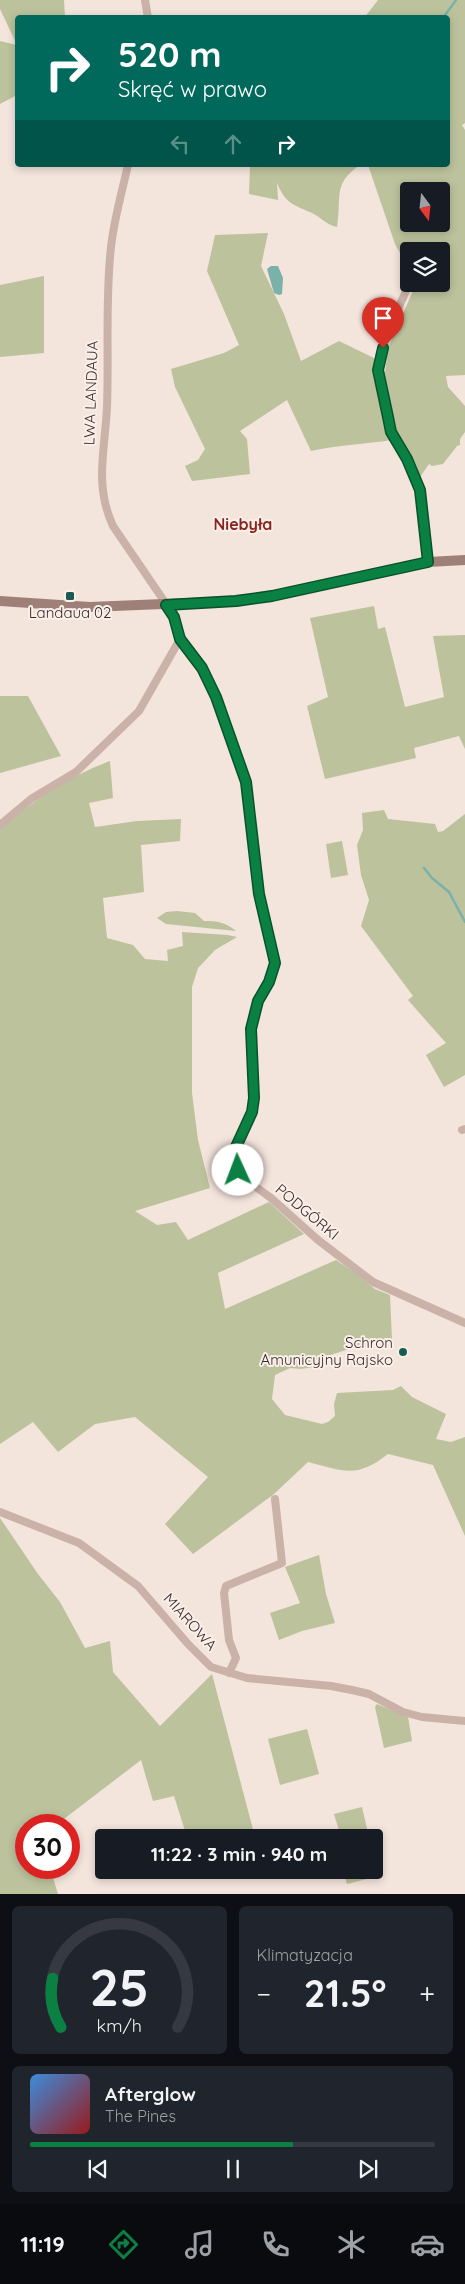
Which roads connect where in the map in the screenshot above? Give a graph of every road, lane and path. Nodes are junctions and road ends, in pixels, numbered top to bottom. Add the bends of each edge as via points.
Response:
1 (146, 0) edge
2 (148, 15) edge
3 (128, 167) edge
4 (405, 292) edge
5 (465, 560) edge
6 (428, 562) junction
7 (0, 601) edge
8 (166, 605) junction
9 (180, 639) junction
10 (0, 825) edge
11 (465, 1323) edge
12 (275, 1499) dead end
13 (0, 1512) edge
14 (229, 1673) junction
15 (465, 1721) edge

1 - 2 street
3 - 8 street, LWA LANDAUA via 111,247 107,406 101,487 113,526
4 - 6 street via 387,334 378,370 391,432 420,490
5 - 6 street
6 - 8 street via 272,596
7 - 8 street via 90,608
8 - 9 street, PODGÓRKI via 174,617
9 - 10 street via 139,711 76,772 31,798
9 - 11 street, PODGÓRKI via 202,668 216,697 246,782 259,894 275,963 258,1001 251,1029 254,1098 252,1112 235,1149 238,1170 318,1240 373,1282
12 - 14 street via 282,1563 226,1586 224,1593 229,1640 236,1658
13 - 14 street, MIAROWA via 79,1543 138,1586 211,1666
14 - 15 street, MIAROWA via 248,1678 331,1686 369,1694 403,1712 422,1717

